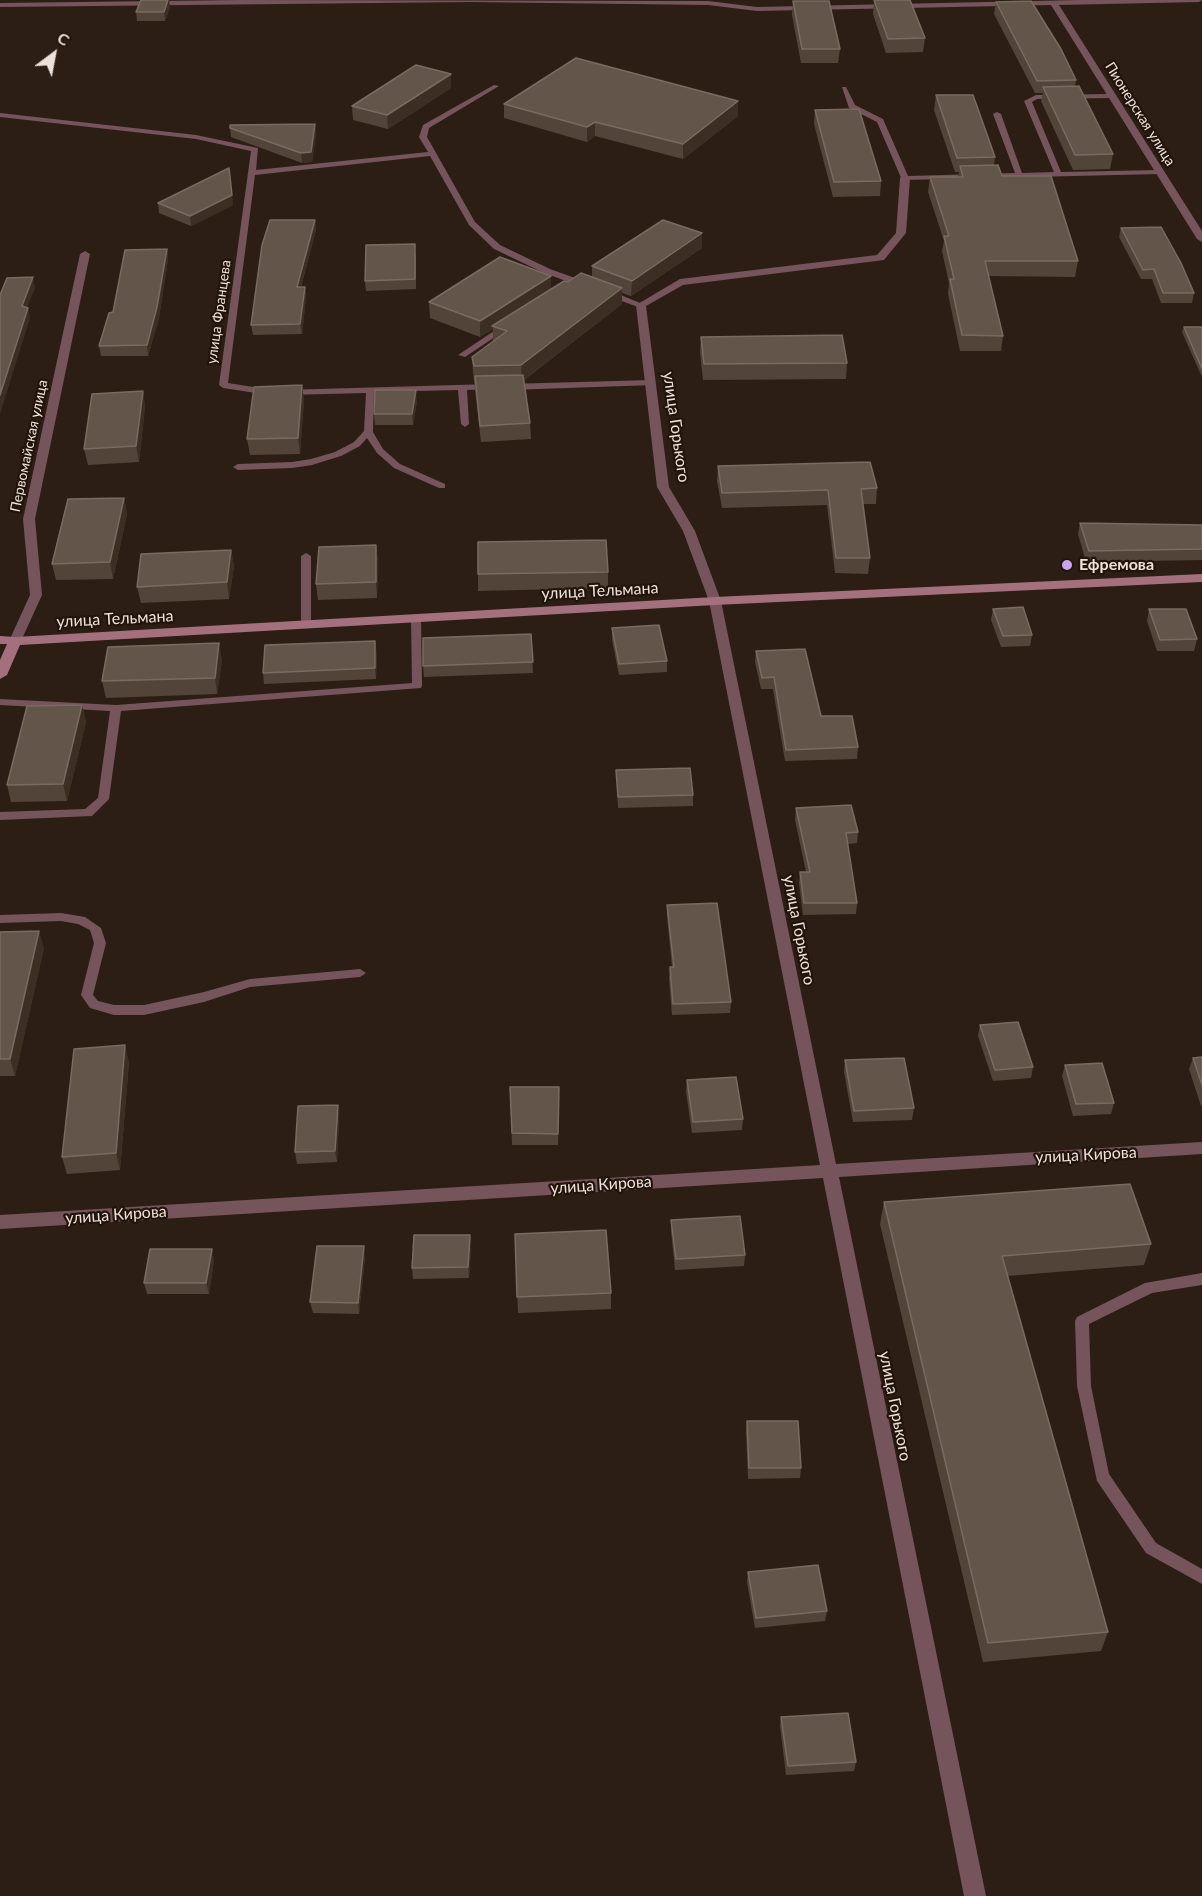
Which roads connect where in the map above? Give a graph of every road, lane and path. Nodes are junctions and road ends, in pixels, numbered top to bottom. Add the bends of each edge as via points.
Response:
1 (470, 0) edge
2 (1199, 0) edge
3 (217, 1) edge
4 (708, 1) edge
5 (954, 2) edge
6 (0, 4) edge
7 (1054, 4) junction
8 (496, 86) dead end
9 (844, 88) dead end
10 (1112, 96) junction
11 (997, 114) dead end
12 (0, 115) edge
13 (432, 154) junction
14 (251, 172) junction
15 (1160, 172) junction
16 (1058, 174) junction
17 (1019, 175) junction
18 (904, 178) junction
19 (1202, 239) edge
20 (85, 254) dead end
21 (587, 276) edge
22 (578, 282) junction
23 (568, 288) edge
24 (641, 305) junction
25 (510, 325) edge
26 (462, 356) dead end
27 (651, 383) junction
28 (462, 388) junction
29 (370, 391) junction
30 (465, 424) dead end
31 (368, 432) junction
32 (238, 467) dead end
33 (442, 486) dead end
34 (306, 556) dead end
35 (1202, 578) edge
36 (715, 602) junction
37 (416, 618) junction
38 (306, 624) junction
39 (0, 640) edge
40 (15, 641) junction
41 (0, 675) edge
42 (0, 702) edge
43 (116, 708) junction
44 (0, 816) edge
45 (0, 919) edge
46 (360, 973) dead end
47 (1202, 1148) edge
48 (830, 1171) junction
49 (0, 1222) edge
50 (1202, 1279) edge
51 (1202, 1577) edge
52 (975, 1896) edge

1 - 3 street
1 - 4 street
2 - 7 street
3 - 6 street
4 - 5 street via 757,9
5 - 7 street
7 - 10 street, Пионерская улица
8 - 13 lane via 426,127 423,137
9 - 18 lane via 852,106 880,122
10 - 15 street, Пионерская улица
10 - 16 lane via 1036,97 1028,101
11 - 17 lane
12 - 14 lane, улица Францева via 196,136 245,147 255,150
13 - 14 lane
13 - 22 lane via 472,223 497,247
14 - 29 lane, улица Францева via 223,385 270,392
15 - 16 lane
15 - 19 street, Пионерская улица
16 - 17 lane
17 - 18 lane
18 - 24 street via 901,232 880,258 680,282
20 - 40 street, Первомайская улица via 29,519 36,595
21 - 22 lane
22 - 23 lane
22 - 24 lane
24 - 27 street, улица Горького
25 - 26 lane
27 - 28 lane, улица Францева
27 - 36 street, улица Горького via 663,487 688,531
28 - 29 lane, улица Францева
28 - 30 lane
29 - 31 lane
31 - 32 lane via 357,444 312,462
31 - 33 lane via 380,451 397,466
34 - 38 lane
35 - 36 street, улица Тельмана
36 - 37 street, улица Тельмана
36 - 48 street, улица Горького
37 - 38 street, улица Тельмана
37 - 43 lane via 417,686
38 - 40 street, улица Тельмана
39 - 40 street, улица Тельмана
40 - 41 street, Первомайская улица
42 - 43 lane
43 - 44 lane via 103,799 88,813
45 - 46 lane via 61,917 95,928 100,943 87,995 94,1005 114,1010 144,1010 250,983
47 - 48 street, улица Кирова
48 - 49 street, улица Кирова
48 - 52 street, улица Горького
50 - 51 lane via 1150,1287 1082,1321 1084,1386 1102,1476 1151,1548

